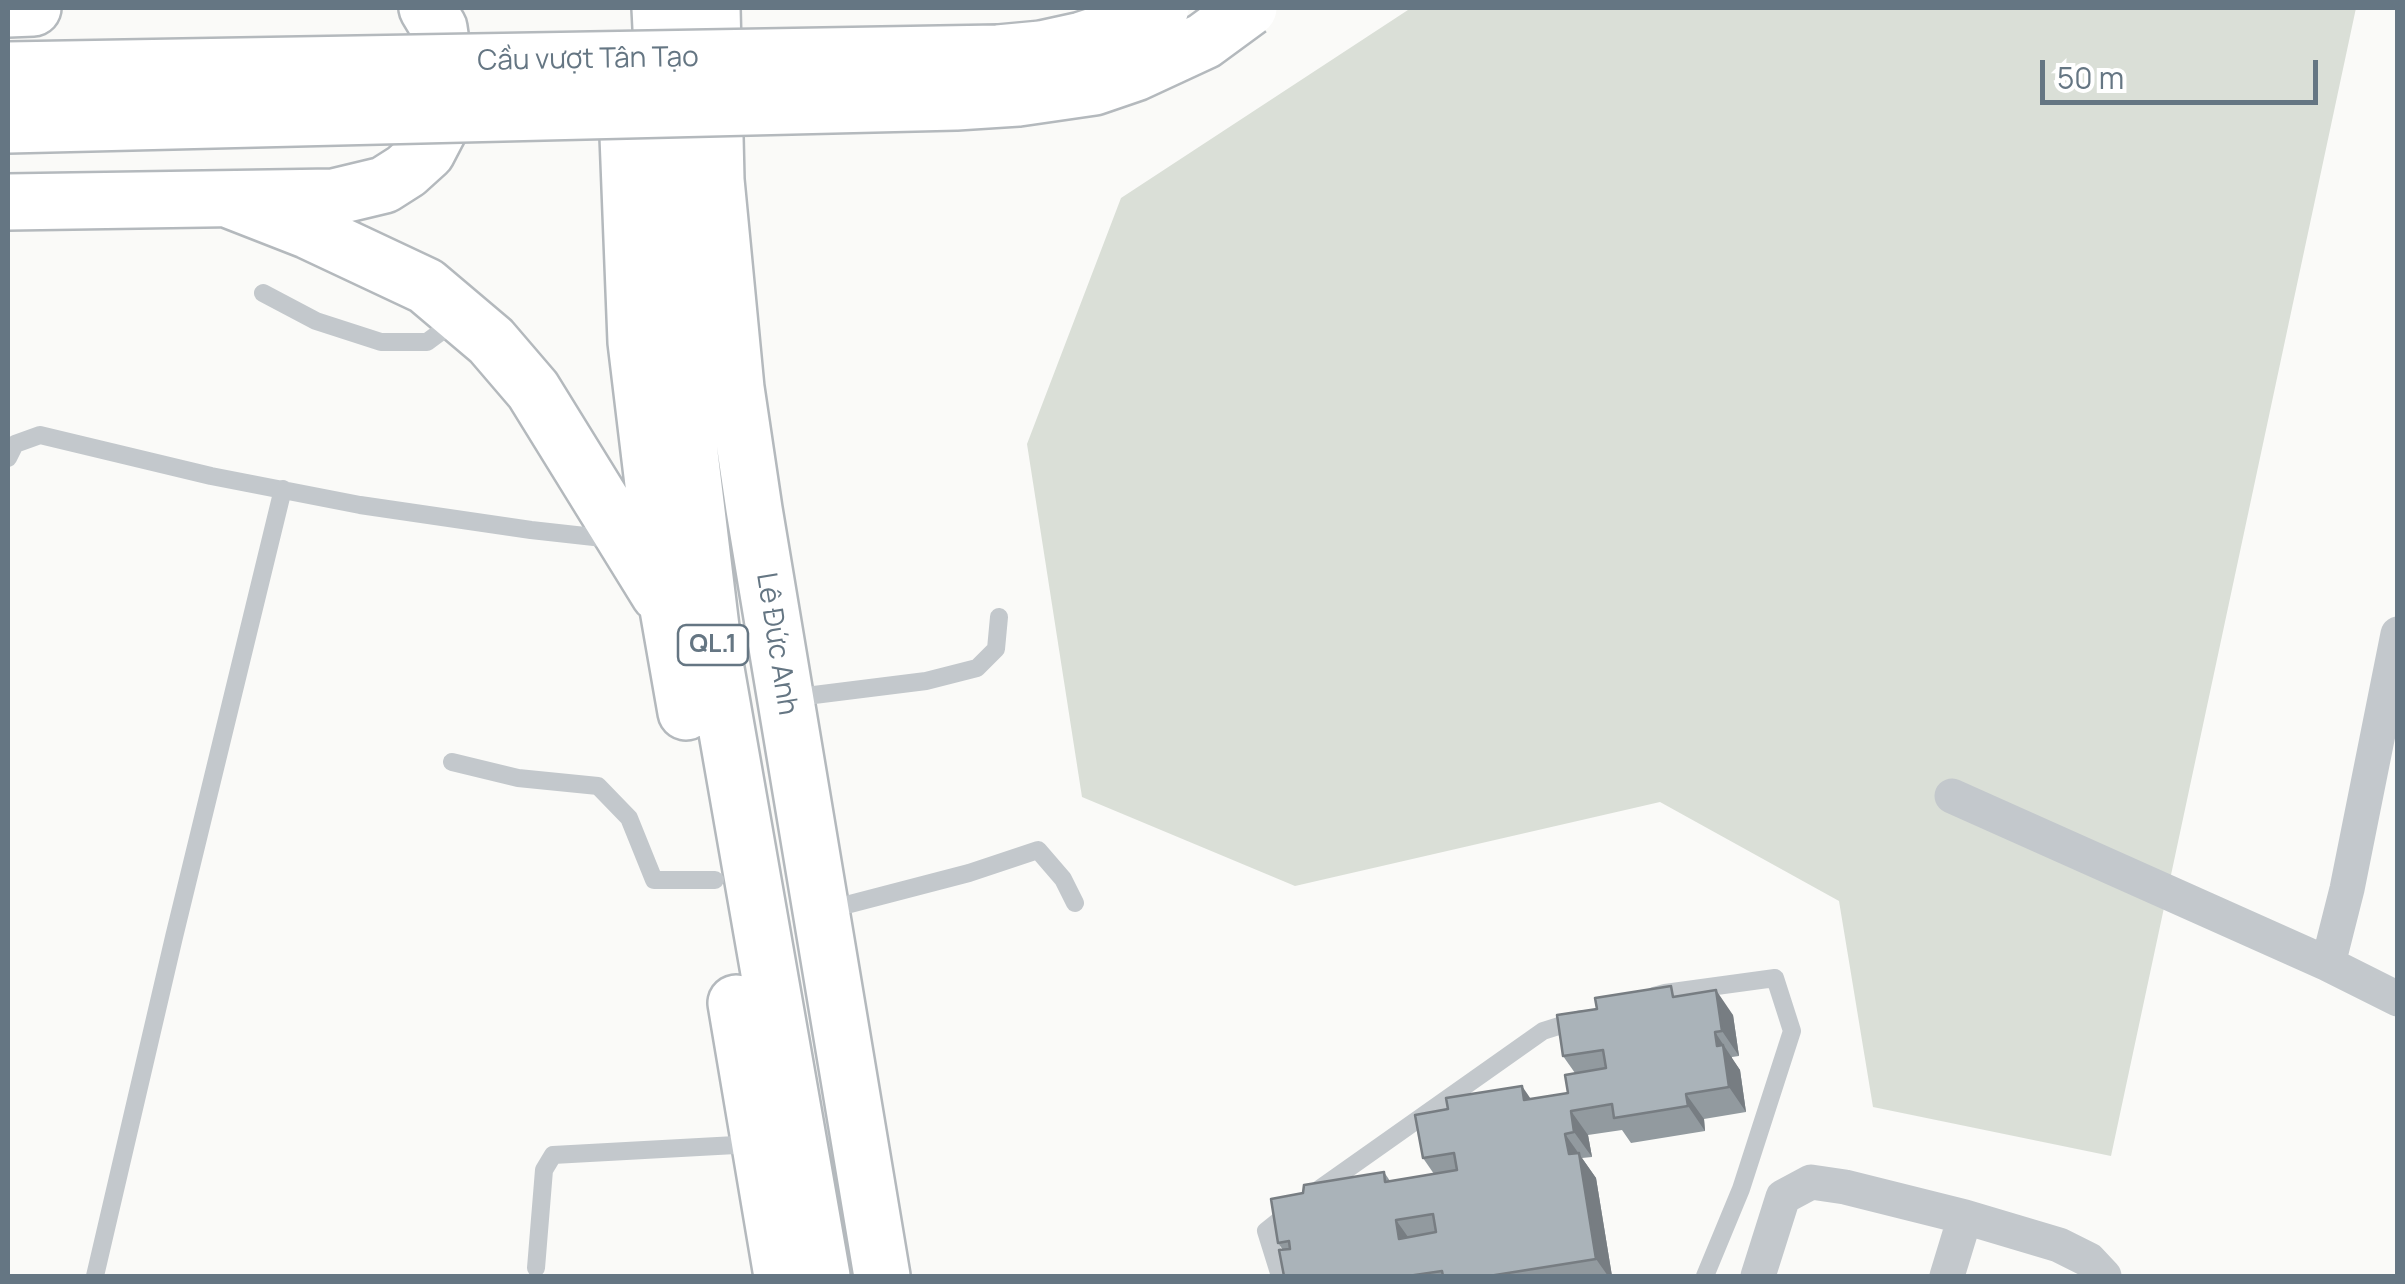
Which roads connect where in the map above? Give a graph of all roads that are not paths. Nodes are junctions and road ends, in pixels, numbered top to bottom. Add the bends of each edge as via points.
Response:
1 (8, 8) edge
2 (33, 8) edge
3 (427, 8) edge
4 (622, 8) edge
5 (660, 8) edge
6 (712, 8) edge
7 (747, 8) edge
8 (1161, 8) edge
9 (1249, 8) edge
10 (8, 70) edge
11 (8, 125) edge
12 (227, 199) junction
13 (8, 202) edge
14 (263, 294) dead end
15 (463, 316) junction
16 (8, 458) edge
17 (282, 489) junction
18 (768, 507) junction
19 (625, 540) junction
20 (668, 609) junction
21 (999, 616) dead end
22 (2398, 634) edge
23 (814, 695) junction
24 (452, 762) dead end
25 (1952, 796) dead end
26 (715, 880) junction
27 (1075, 903) dead end
28 (850, 904) junction
29 (2330, 957) junction
30 (2398, 999) edge
31 (1630, 1004) edge
32 (1596, 1015) edge
33 (760, 1144) junction
34 (1964, 1217) junction
35 (536, 1268) dead end
36 (96, 1276) edge
37 (782, 1276) edge
38 (822, 1276) edge
39 (882, 1276) edge
40 (913, 1276) edge
41 (1280, 1276) edge
42 (1705, 1276) edge
43 (1758, 1276) edge
44 (1948, 1276) edge
45 (2104, 1276) edge

1 - 2 highway
3 - 12 highway via 439,28 448,82 428,152 384,185 334,197
4 - 20 highway, QL.1 via 636,342
5 - 38 highway, QL.1 via 677,345 716,669
6 - 18 highway, Lê Đức Anh / QL.1 via 716,180 736,388
7 - 18 highway, Lê Đức Anh / QL.1
8 - 10 highway, Cầu vượt Tân Tạo, bridge via 1082,40 998,53
9 - 11 highway, bridge via 1204,40 1135,72 1094,87 1018,98
12 - 13 highway
12 - 15 highway via 374,260 426,286
14 - 15 lane via 380,342 427,342
15 - 19 highway via 533,390
16 - 17 lane via 16,444 40,435
17 - 19 lane
17 - 36 lane
18 - 23 highway, Lê Đức Anh / QL.1
18 - 39 highway, Lê Đức Anh / QL.1
19 - 20 highway
20 - 26 highway, QL.1
21 - 23 lane via 996,649 977,668
22 - 29 street
23 - 28 highway, Lê Đức Anh / QL.1
24 - 26 lane via 518,778 598,786 629,818 654,880
25 - 29 street
26 - 33 highway, QL.1
27 - 28 lane via 1038,850
28 - 40 highway, Lê Đức Anh / QL.1
29 - 30 street
31 - 42 lane via 1664,992 1775,978 1792,1031
32 - 41 lane via 1544,1031 1266,1231
33 - 35 lane via 553,1155 544,1170
33 - 37 highway, QL.1
34 - 43 street via 1811,1182 1783,1197
34 - 44 street
34 - 45 street via 2059,1245

